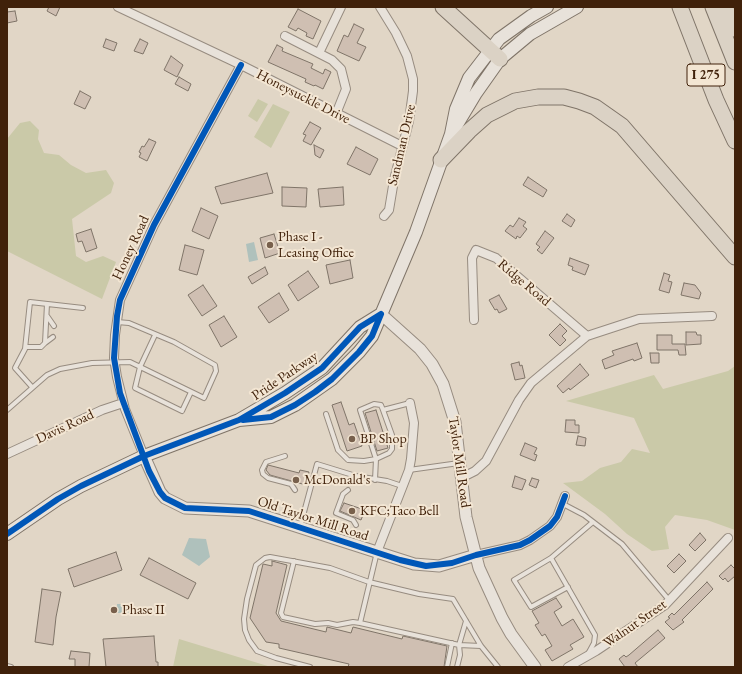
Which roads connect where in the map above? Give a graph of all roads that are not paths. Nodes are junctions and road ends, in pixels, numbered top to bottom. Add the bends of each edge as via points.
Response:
1 (118, 7) edge
2 (341, 7) edge
3 (380, 7) edge
4 (443, 7) edge
5 (547, 7) edge
6 (577, 7) edge
7 (680, 7) edge
8 (713, 7) edge
9 (725, 7) edge
10 (735, 29) edge
11 (285, 36) dead end
12 (319, 54) junction
13 (495, 54) junction
14 (735, 62) edge
15 (241, 65) junction
16 (336, 114) junction
17 (735, 141) edge
18 (402, 146) junction
19 (441, 160) junction
20 (384, 216) dead end
21 (735, 257) edge
22 (47, 304) junction
23 (83, 308) dead end
24 (381, 314) junction
25 (47, 316) junction
26 (712, 316) dead end
27 (474, 320) dead end
28 (116, 321) junction
29 (54, 326) dead end
30 (155, 334) junction
31 (587, 336) junction
32 (53, 338) dead end
33 (45, 343) junction
34 (26, 346) junction
35 (114, 362) junction
36 (140, 367) junction
37 (32, 387) junction
38 (191, 392) junction
39 (123, 403) junction
40 (410, 403) joint
41 (7, 410) edge
42 (383, 410) junction
43 (326, 414) dead end
44 (7, 454) edge
45 (144, 456) junction
46 (285, 456) dead end
47 (376, 459) junction
48 (459, 463) junction
49 (409, 470) junction
50 (461, 478) junction
51 (375, 480) junction
52 (402, 486) junction
53 (295, 490) dead end
54 (348, 490) dead end
55 (564, 500) joint
56 (593, 522) junction
57 (356, 525) dead end
58 (300, 527) junction
59 (7, 534) edge
60 (728, 538) dead end
61 (377, 552) junction
62 (476, 555) junction
63 (551, 558) junction
64 (294, 561) junction
65 (369, 582) junction
66 (568, 587) junction
67 (669, 600) junction
68 (466, 621) junction
69 (360, 623) junction
70 (452, 643) junction
71 (459, 645) junction
72 (481, 646) junction
73 (588, 655) junction
74 (7, 666) edge
75 (11, 667) edge
76 (310, 667) edge
77 (447, 667) edge
78 (457, 667) edge
79 (498, 667) edge
80 (535, 667) edge
81 (568, 667) edge

1 - 15 street, Honeysuckle Drive
2 - 12 street
3 - 18 street, Sandman Drive via 401,42 413,79 413,102
4 - 13 highway
5 - 13 main road via 499,39
6 - 13 main road
7 - 17 highway, I 275 via 716,100
8 - 14 highway, I 275
9 - 10 highway
11 - 12 street
12 - 16 street via 338,64 346,82 345,95
13 - 19 main road via 468,78
15 - 16 street, Honeysuckle Drive
15 - 28 street, Honey Road via 154,225 120,300
16 - 18 street, Honeysuckle Drive
18 - 20 street, Sandman Drive via 389,210
19 - 21 highway via 487,115 514,101 538,97 564,97 579,101 595,107 622,126
19 - 24 main road via 416,232
22 - 23 lane
22 - 25 lane
22 - 34 lane via 30,302
24 - 45 main road, Pride Parkway via 360,327 336,355 304,381 239,420
24 - 48 street, Taylor Mill Road via 420,349 443,384 455,422
25 - 29 lane
25 - 33 lane
26 - 31 street via 639,319
27 - 31 street, Ridge Road via 472,258 476,250 496,258
28 - 30 lane
28 - 35 street, Honey Road
30 - 36 lane
30 - 38 lane via 215,365 216,371 204,398
31 - 50 street via 531,383 486,461 475,471
32 - 33 lane
33 - 34 lane via 41,347
34 - 37 lane via 15,368
35 - 36 lane via 130,362
35 - 37 lane via 60,369
35 - 39 street, Honey Road
36 - 38 lane via 167,383
36 - 38 lane via 135,388 160,398 182,411
37 - 41 lane
39 - 44 street, Davis Road via 102,410
39 - 45 street, Honey Road
40 - 42 lane
40 - 49 street via 414,439
42 - 47 lane via 392,435 392,449
42 - 47 lane via 381,405 374,404 360,410
43 - 47 lane via 338,450 343,456 354,462
45 - 58 street, Old Taylor Mill Road via 160,492 175,504 194,510 217,508 249,511
45 - 59 main road, Pride Parkway via 58,499
46 - 53 lane via 266,462 262,474 291,484
47 - 51 lane
48 - 49 lane
48 - 50 street, Taylor Mill Road
49 - 52 street
50 - 62 street, Taylor Mill Road via 466,517
51 - 52 lane
51 - 58 lane via 317,464
52 - 61 street
54 - 57 lane via 343,494 336,513 353,520
55 - 56 lane
55 - 62 street via 550,526 530,540 520,545
56 - 63 lane
56 - 67 lane via 622,544
58 - 61 street, Old Taylor Mill Road
60 - 67 street, Walnut Street
61 - 62 street, Old Taylor Mill Road via 426,566 452,563
61 - 65 lane
62 - 80 street, Taylor Mill Road via 486,585 502,618
63 - 66 lane
63 - 66 lane via 514,580 529,605 536,605
64 - 65 lane via 330,568
64 - 69 lane via 281,613 283,616 315,624
64 - 76 lane via 270,557 256,565 247,599 245,630 257,651
65 - 68 lane via 452,599
65 - 69 lane
66 - 73 lane via 592,628 595,639
67 - 73 street, Walnut Street via 642,621
68 - 71 lane
68 - 72 lane
69 - 70 lane
70 - 71 lane
70 - 77 lane
71 - 72 lane
71 - 78 lane
72 - 79 lane
73 - 81 street, Walnut Street
74 - 75 lane

